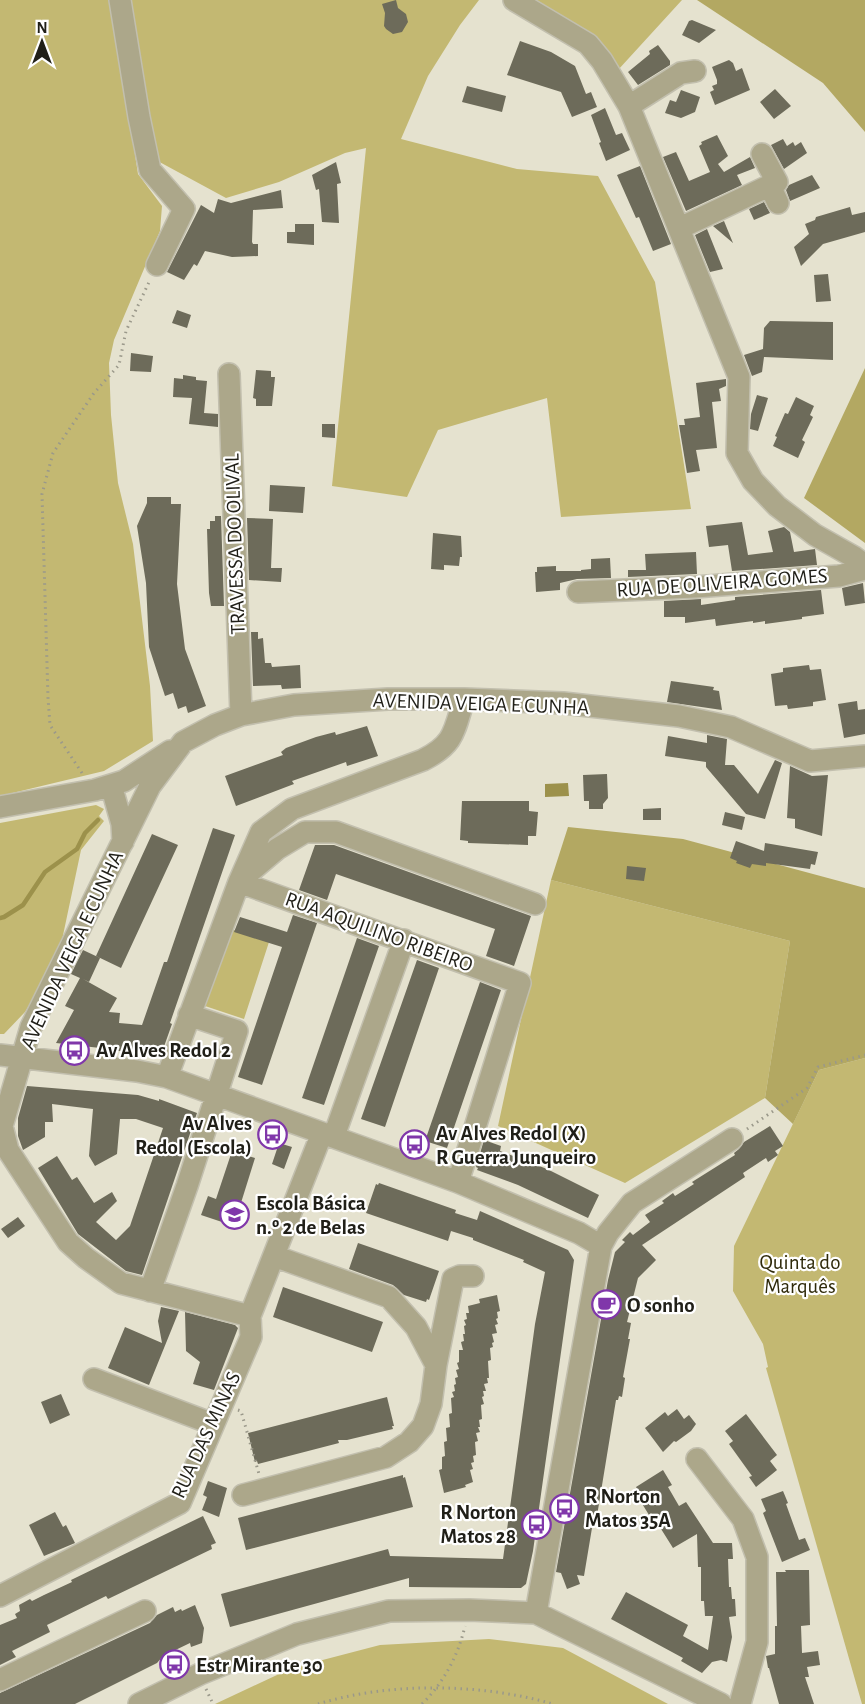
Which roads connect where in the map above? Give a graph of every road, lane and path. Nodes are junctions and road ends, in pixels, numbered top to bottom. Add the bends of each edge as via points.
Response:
1 (120, 0) edge
2 (514, 0) edge
3 (695, 71) dead end
4 (629, 106) junction
5 (762, 153) dead end
6 (680, 228) junction
7 (157, 265) joint
8 (229, 374) dead end
9 (865, 567) edge
10 (578, 592) dead end
11 (464, 699) junction
12 (242, 715) junction
13 (183, 742) junction
14 (865, 756) edge
15 (82, 773) dead end
16 (117, 783) junction
17 (0, 807) edge
18 (136, 817) junction
19 (123, 842) junction
20 (239, 882) junction
21 (536, 904) dead end
22 (404, 940) junction
23 (189, 1016) junction
24 (0, 1055) edge
25 (865, 1055) edge
26 (21, 1058) junction
27 (167, 1077) junction
28 (217, 1096) junction
29 (1, 1126) edge
30 (328, 1134) junction
31 (732, 1138) joint
32 (458, 1182) junction
33 (601, 1246) junction
34 (274, 1256) junction
35 (474, 1276) dead end
36 (150, 1291) junction
37 (250, 1316) junction
38 (436, 1365) junction
39 (94, 1379) dead end
40 (223, 1404) junction
41 (213, 1424) junction
42 (697, 1459) dead end
43 (264, 1490) junction
44 (243, 1495) dead end
45 (0, 1596) edge
46 (468, 1610) junction
47 (145, 1611) dead end
48 (536, 1613) junction
49 (0, 1680) edge
50 (435, 1688) junction
51 (139, 1704) edge
52 (318, 1704) edge
53 (422, 1704) edge
54 (553, 1704) edge
55 (721, 1704) edge
56 (740, 1704) edge

1 - 7 street via 150,170 184,209
2 - 4 street via 588,44
3 - 4 street via 681,73
4 - 6 street
5 - 6 street via 777,182 774,194
6 - 9 street via 739,377 737,453 753,481 777,506 815,536
7 - 15 path via 126,330 119,365 94,393 53,453 42,494 50,725
8 - 12 street, TRAVESSA DO OLIVAL
9 - 10 street, RUA DE OLIVEIRA GOMES via 839,576
11 - 12 street, AVENIDA VEIGA E CUNHA via 335,701
11 - 14 street, AVENIDA VEIGA E CUNHA via 562,703 679,716 731,727 810,761
11 - 20 street via 452,736 440,752 292,809 261,832
12 - 13 street, AVENIDA VEIGA E CUNHA
13 - 16 street
13 - 18 street, AVENIDA VEIGA E CUNHA via 150,786
16 - 17 street
16 - 18 street via 134,798
16 - 19 street, AVENIDA VEIGA E CUNHA
18 - 19 street, AVENIDA VEIGA E CUNHA
19 - 26 street, AVENIDA VEIGA E CUNHA via 31,1028
20 - 21 street via 277,849 305,832 336,832
20 - 22 street, RUA AQUILINO RIBEIRO
20 - 23 street
22 - 30 street, RUA DAS MINAS
22 - 32 street, RUA AQUILINO RIBEIRO via 520,983
23 - 27 street
23 - 28 street via 237,1031
24 - 26 street
25 - 31 path via 818,1067 807,1088
26 - 27 street
26 - 29 street, AVENIDA VEIGA E CUNHA
27 - 28 street
28 - 30 street
28 - 36 street
29 - 36 street via 8,1150 68,1242 121,1283
30 - 32 street
30 - 34 street, RUA DAS MINAS
31 - 33 street via 632,1203
32 - 33 street
33 - 48 street
34 - 37 street, RUA DAS MINAS
34 - 38 street via 389,1297 416,1327
35 - 38 street via 453,1279
36 - 37 street
37 - 40 street, RUA DAS MINAS via 251,1337
38 - 43 street via 431,1404 423,1426 409,1442 386,1457
39 - 41 street
40 - 41 street, RUA DAS MINAS
40 - 43 path via 242,1411
41 - 45 street, RUA DAS MINAS via 180,1503
42 - 56 street via 742,1519 757,1557 757,1642
43 - 44 street
46 - 48 street
46 - 50 path via 460,1646 444,1679
46 - 51 street via 389,1611 297,1634
47 - 49 street
48 - 55 street
50 - 52 path via 384,1690
50 - 53 path
50 - 54 path via 529,1697

